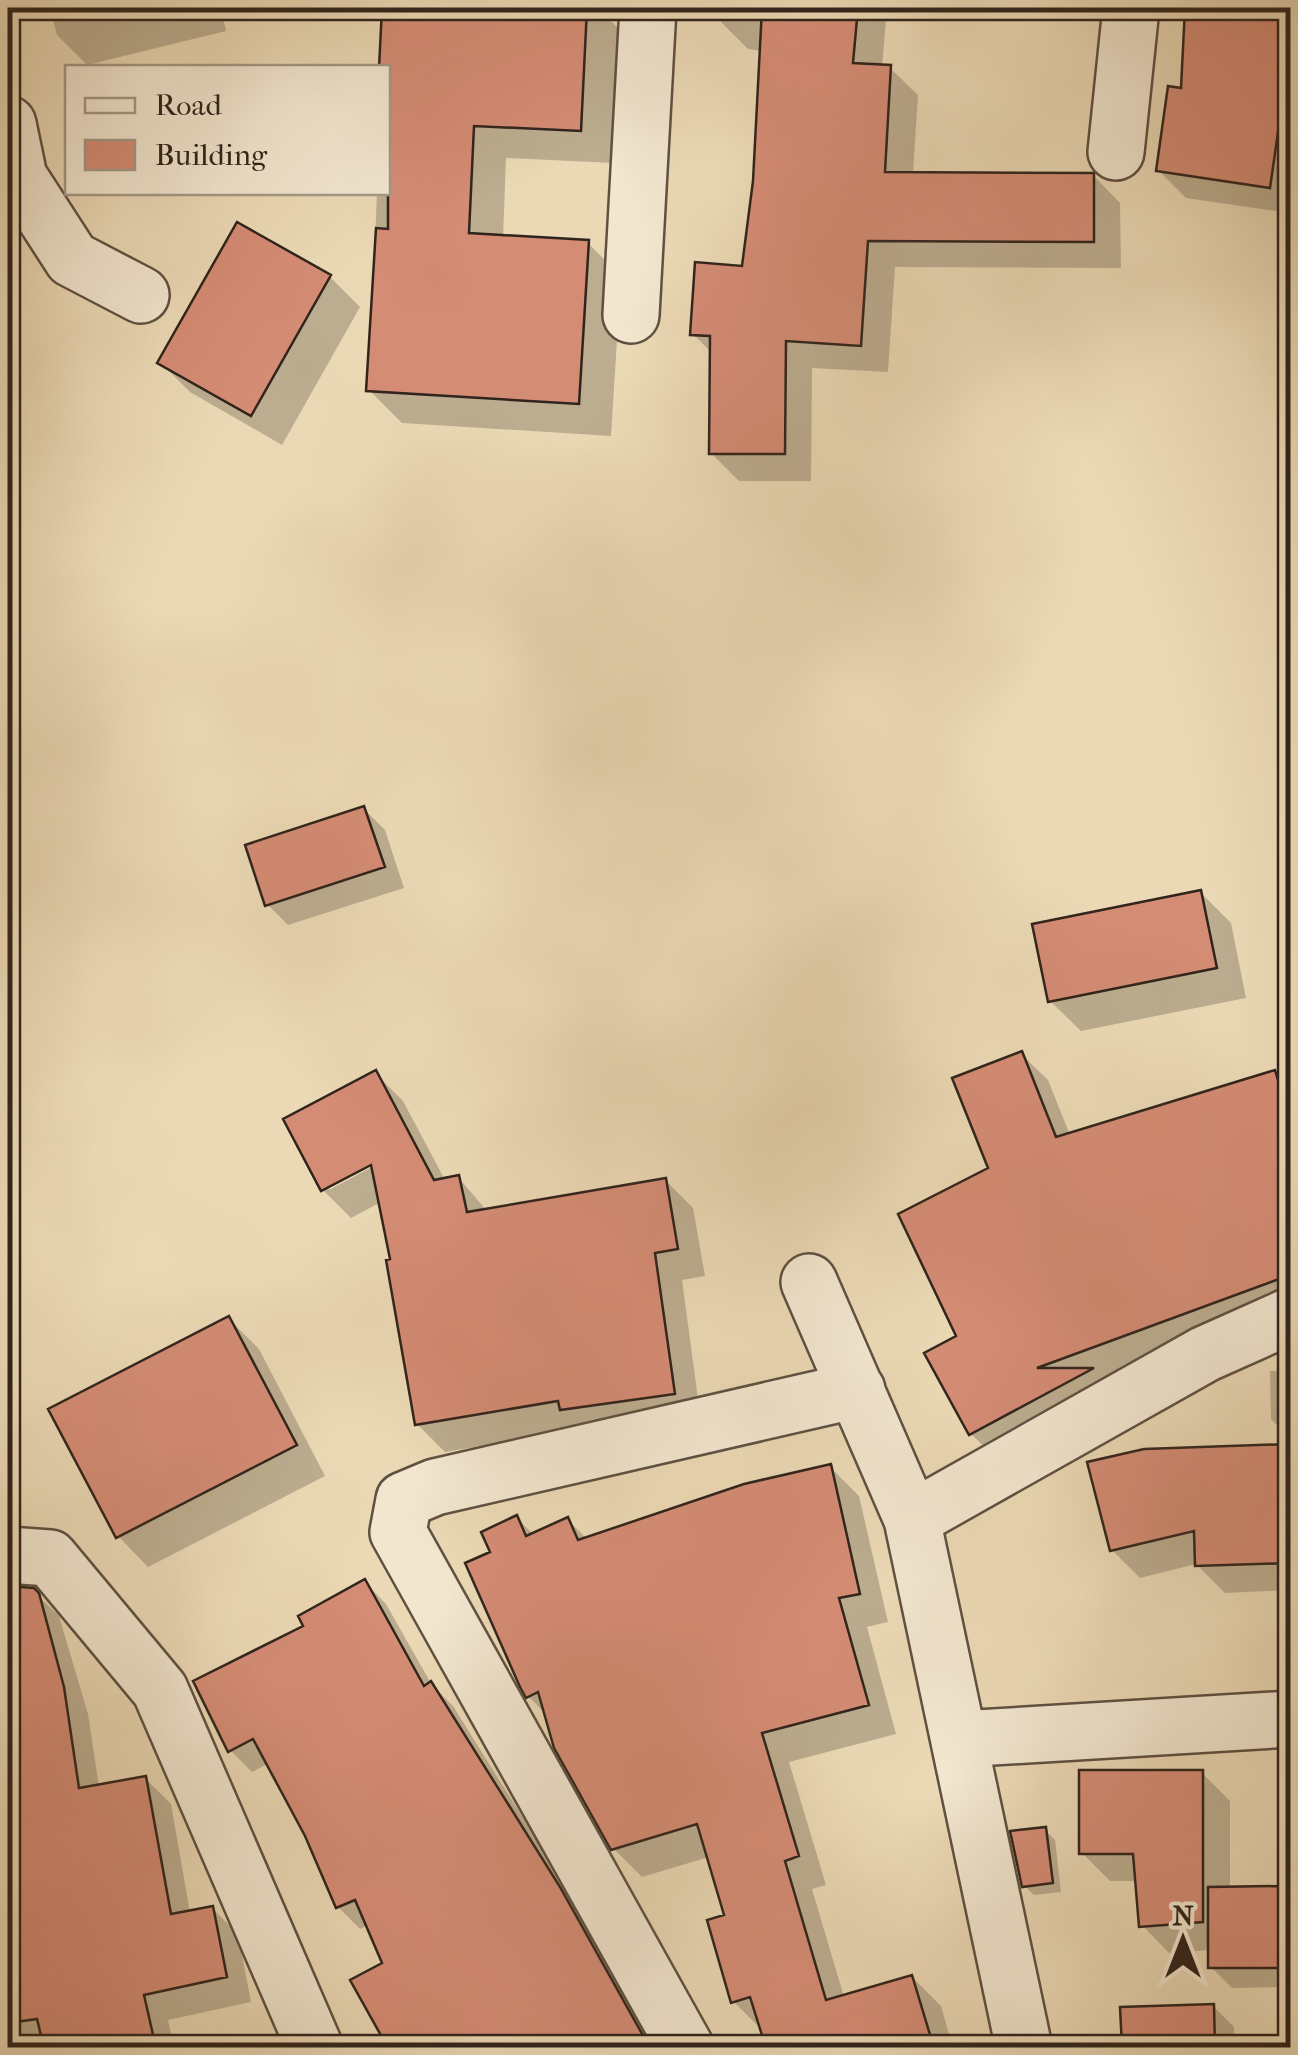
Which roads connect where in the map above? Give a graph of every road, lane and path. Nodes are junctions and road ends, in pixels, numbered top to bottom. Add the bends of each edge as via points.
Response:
1 (648, 8) edge
2 (1131, 8) edge
3 (8, 124) edge
4 (1116, 152) dead end
5 (141, 295) dead end
6 (630, 315) dead end
7 (809, 1282) dead end
8 (1290, 1316) edge
9 (856, 1390) junction
10 (912, 1519) junction
11 (8, 1555) edge
12 (1290, 1719) edge
13 (960, 1739) junction
14 (314, 2048) edge
15 (686, 2048) edge
16 (1024, 2048) edge

1 - 6 street
2 - 4 street
3 - 5 street via 19,177 72,259
7 - 9 street
8 - 10 street via 1204,1354
9 - 10 street
9 - 15 street via 404,1500 398,1532
10 - 13 street
11 - 14 street via 50,1558 160,1690
12 - 13 street
13 - 16 street

